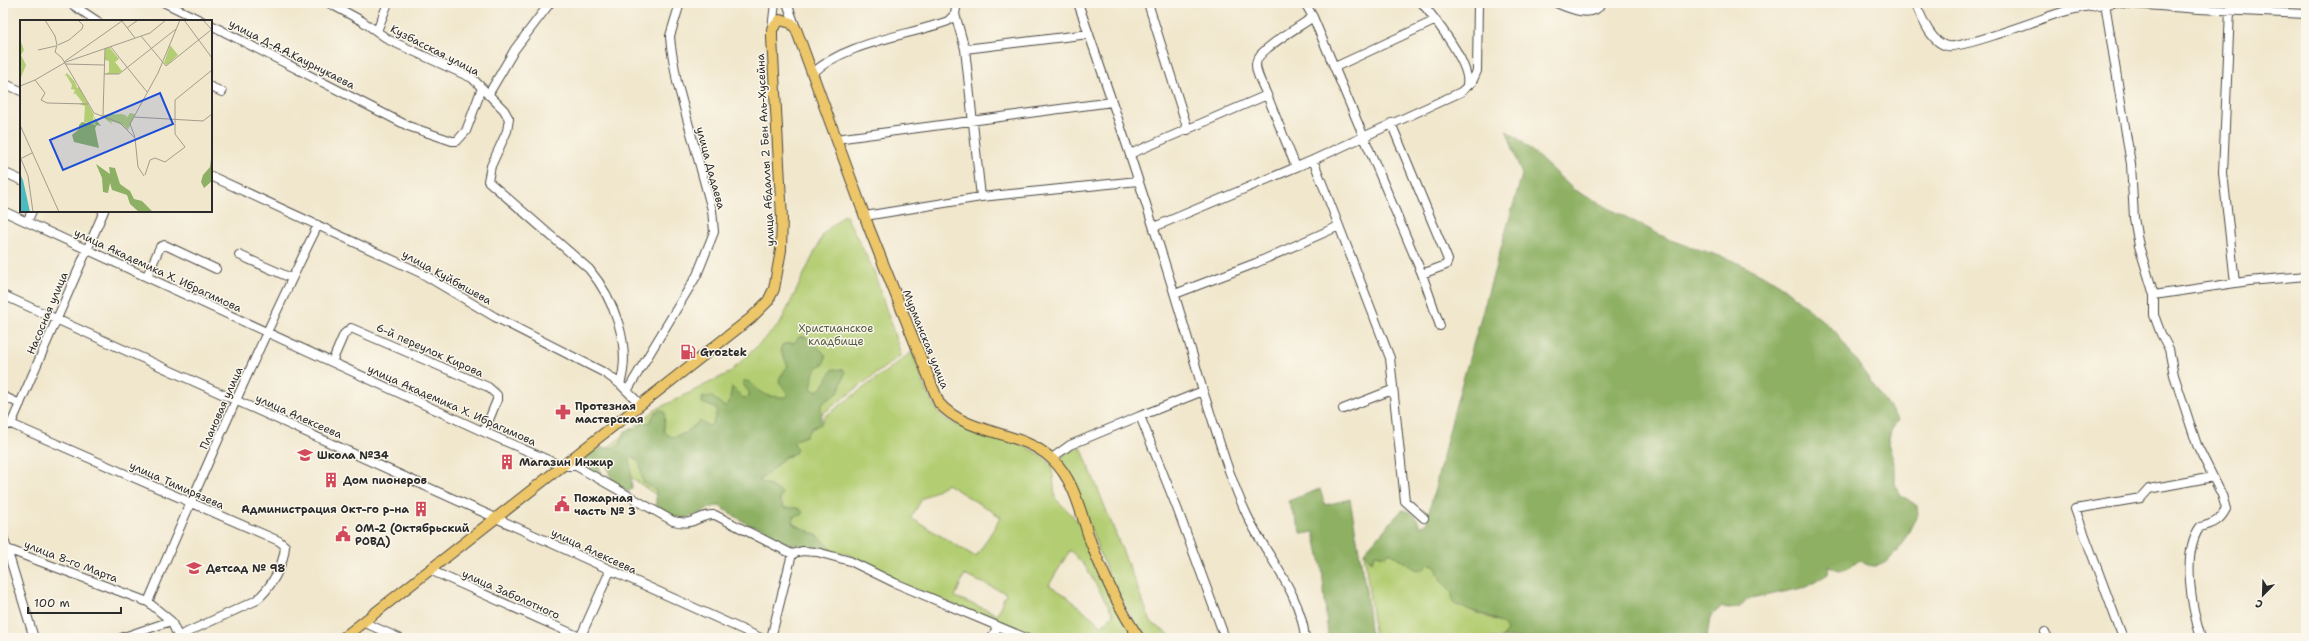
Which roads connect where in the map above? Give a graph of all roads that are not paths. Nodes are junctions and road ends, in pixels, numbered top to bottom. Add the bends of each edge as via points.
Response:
1 (70, 3) edge
2 (165, 3) edge
3 (329, 3) edge
4 (388, 3) edge
5 (550, 3) edge
6 (680, 3) edge
7 (774, 3) edge
8 (787, 3) edge
9 (957, 3) edge
10 (1078, 3) edge
11 (1148, 3) edge
12 (1305, 3) edge
13 (1422, 3) edge
14 (1478, 3) edge
15 (1556, 3) edge
16 (1602, 3) edge
17 (1915, 3) edge
18 (2108, 3) edge
19 (2120, 3) edge
20 (2230, 10) junction
21 (955, 14) junction
22 (2306, 14) edge
23 (1313, 17) junction
24 (96, 20) edge
25 (200, 20) edge
26 (1436, 20) junction
27 (212, 26) edge
28 (772, 29) junction
29 (796, 29) junction
30 (377, 31) junction
31 (1089, 34) junction
32 (965, 50) junction
33 (1335, 67) junction
34 (812, 74) junction
35 (3, 83) edge
36 (1467, 84) junction
37 (212, 87) edge
38 (482, 88) junction
39 (20, 91) edge
40 (222, 92) dead end
41 (488, 95) junction
42 (1267, 95) junction
43 (1112, 102) junction
44 (972, 120) junction
45 (1391, 123) junction
46 (1188, 130) junction
47 (1363, 136) junction
48 (836, 139) junction
49 (1130, 154) junction
50 (1312, 160) junction
51 (1296, 166) junction
52 (3, 172) edge
53 (212, 176) edge
54 (20, 180) edge
55 (1138, 181) junction
56 (982, 197) junction
57 (3, 211) edge
58 (32, 212) edge
59 (104, 212) edge
60 (865, 216) junction
61 (28, 222) junction
62 (318, 225) junction
63 (1154, 226) junction
64 (1339, 226) junction
65 (86, 249) junction
66 (238, 255) dead end
67 (216, 269) dead end
68 (1422, 274) junction
69 (147, 276) junction
70 (2306, 276) edge
71 (291, 278) junction
72 (2236, 283) junction
73 (1176, 294) junction
74 (3, 295) edge
75 (2154, 295) junction
76 (56, 319) junction
77 (1440, 326) dead end
78 (268, 332) junction
79 (332, 362) junction
80 (620, 384) junction
81 (1392, 390) junction
82 (627, 391) junction
83 (1203, 391) junction
84 (3, 396) edge
85 (237, 400) junction
86 (20, 404) junction
87 (640, 404) junction
88 (1343, 409) dead end
89 (1140, 416) junction
90 (7, 425) edge
91 (484, 432) junction
92 (1052, 458) junction
93 (562, 466) junction
94 (2213, 477) junction
95 (190, 503) junction
96 (497, 518) junction
97 (1424, 518) dead end
98 (3, 536) edge
99 (7, 549) junction
100 (792, 554) junction
101 (430, 570) junction
102 (610, 571) junction
103 (148, 602) junction
104 (171, 621) junction
105 (363, 622) junction
106 (996, 627) junction
107 (179, 637) edge
108 (34, 638) edge
109 (121, 638) edge
110 (344, 638) edge
111 (399, 638) edge
112 (581, 638) edge
113 (761, 638) edge
114 (772, 638) edge
115 (992, 638) edge
116 (1026, 638) edge
117 (1139, 638) edge
118 (1225, 638) edge
119 (1304, 638) edge
120 (2123, 638) edge
121 (2201, 638) edge

1 - 24 street
2 - 25 street
3 - 30 street, Кузбасская улица
4 - 30 street
5 - 41 street via 515,49
6 - 82 street, улица Дадаева via 670,36 676,82 712,210 714,232 697,275
7 - 28 street
8 - 29 street
9 - 21 street
10 - 31 street
11 - 46 street
12 - 23 street
13 - 26 street
14 - 36 street via 1477,72 1472,82
15 - 16 street via 1584,12 1596,10
17 - 18 street via 1929,30 1948,46 2084,6
18 - 75 street via 2130,164 2135,225
19 - 20 street
20 - 22 street
20 - 72 street via 2223,173
21 - 32 street
21 - 34 street via 948,21 840,54
23 - 33 street
23 - 42 street via 1263,51 1257,60 1257,69
26 - 33 street
26 - 36 street via 1467,70
27 - 38 street, улица Д-А.А.Каурнукаева via 418,130 457,141 466,131
28 - 29 main road via 780,20 791,23
28 - 87 main road, улица Абдаллы 2 Бен Аль-Хусейна via 782,218 780,264 774,289 768,301 751,318
29 - 34 main road, Мурманская улица
30 - 38 street, Кузбасская улица via 400,46 472,78
31 - 32 street
31 - 43 street
32 - 44 street
33 - 47 street
34 - 48 main road, Мурманская улица
35 - 39 street
36 - 45 street via 1460,92
37 - 40 street
38 - 41 street, Кузбасская улица
41 - 80 street, Кузбасская улица via 504,110 509,119 488,181 589,269 600,282 609,299 625,355
42 - 46 street
42 - 51 street
43 - 44 street
43 - 49 street
44 - 48 street
44 - 56 street
45 - 47 street
45 - 68 street via 1448,260 1446,265
46 - 49 street
47 - 50 street
47 - 68 street
48 - 60 main road, Мурманская улица
49 - 55 street
50 - 51 street
50 - 64 street
51 - 63 street
52 - 54 street
53 - 62 street, улица Куйбышева
55 - 56 street
55 - 63 street
56 - 60 street
57 - 61 street, улица Академика Х. Ибрагимова
58 - 61 street
59 - 65 street, Насосная улица
60 - 92 main road, Мурманская улица via 939,403 955,417 1027,443
61 - 65 street, улица Академика Х. Ибрагимова
62 - 71 street, Плановая улица
62 - 80 street, улица Куйбышева via 421,273 496,317 584,361
63 - 73 street
64 - 73 street via 1256,263
64 - 81 street via 1390,358
65 - 69 street, улица Академика Х. Ибрагимова
65 - 76 street, Насосная улица
66 - 71 street
67 - 69 street via 165,245 160,247
68 - 77 street
69 - 78 street, улица Академика Х. Ибрагимова
70 - 72 street
71 - 78 street, Плановая улица
72 - 75 street
73 - 83 street
74 - 76 street, улица Алексеева
75 - 94 street via 2154,315 2170,349 2174,375 2197,445
76 - 85 street, улица Алексеева
76 - 86 street, Насосная улица
78 - 79 street, улица Академика Х. Ибрагимова
78 - 85 street, Плановая улица
79 - 91 street, улица Академика Х. Ибрагимова
79 - 91 street, 6-й переулок Кирова via 344,334 351,328 488,387 498,395
80 - 82 street, улица Куйбышева
81 - 88 street
81 - 97 street via 1405,502
82 - 87 street, улица Куйбышева
83 - 89 street
83 - 119 street via 1246,514 1296,606
84 - 86 street
85 - 95 street, Плановая улица
85 - 96 street, улица Алексеева
86 - 90 street, Насосная улица
87 - 93 main road, улица Абдаллы 2 Бен Аль-Хусейна
89 - 92 street via 1070,445
89 - 118 street
90 - 95 street, улица Тимирязева
91 - 93 street, улица Академика Х. Ибрагимова
92 - 117 main road, Мурманская улица via 1065,474 1108,584
93 - 96 main road, улица Абдаллы 2 Бен Аль-Хусейна
93 - 100 street, улица Академика Х. Ибрагимова via 576,466 673,521 693,523 707,515 715,515
94 - 120 street via 2149,489 2141,498 2075,509
94 - 121 street via 2226,509 2222,518 2200,527 2191,545 2193,610
95 - 103 street, Плановая улица
95 - 107 street, улица Тимирязева via 279,541 285,546 284,554 262,595 255,601
96 - 101 main road, улица Абдаллы 2 Бен Аль-Хусейна
96 - 102 street, улица Алексеева
98 - 99 street
99 - 103 street, улица 8-го Марта
99 - 108 street
100 - 106 street via 802,551 817,552 850,561
100 - 114 street
101 - 105 main road, улица Абдаллы 2 Бен Аль-Хусейна
101 - 112 street, улица Заболотного
102 - 112 street
102 - 113 street, улица Алексеева
103 - 104 street, улица 8-го Марта
104 - 107 street, улица 8-го Марта
104 - 109 street
105 - 110 main road, улица Абдаллы 2 Бен Аль-Хусейна
105 - 111 street
106 - 115 street
106 - 116 street

